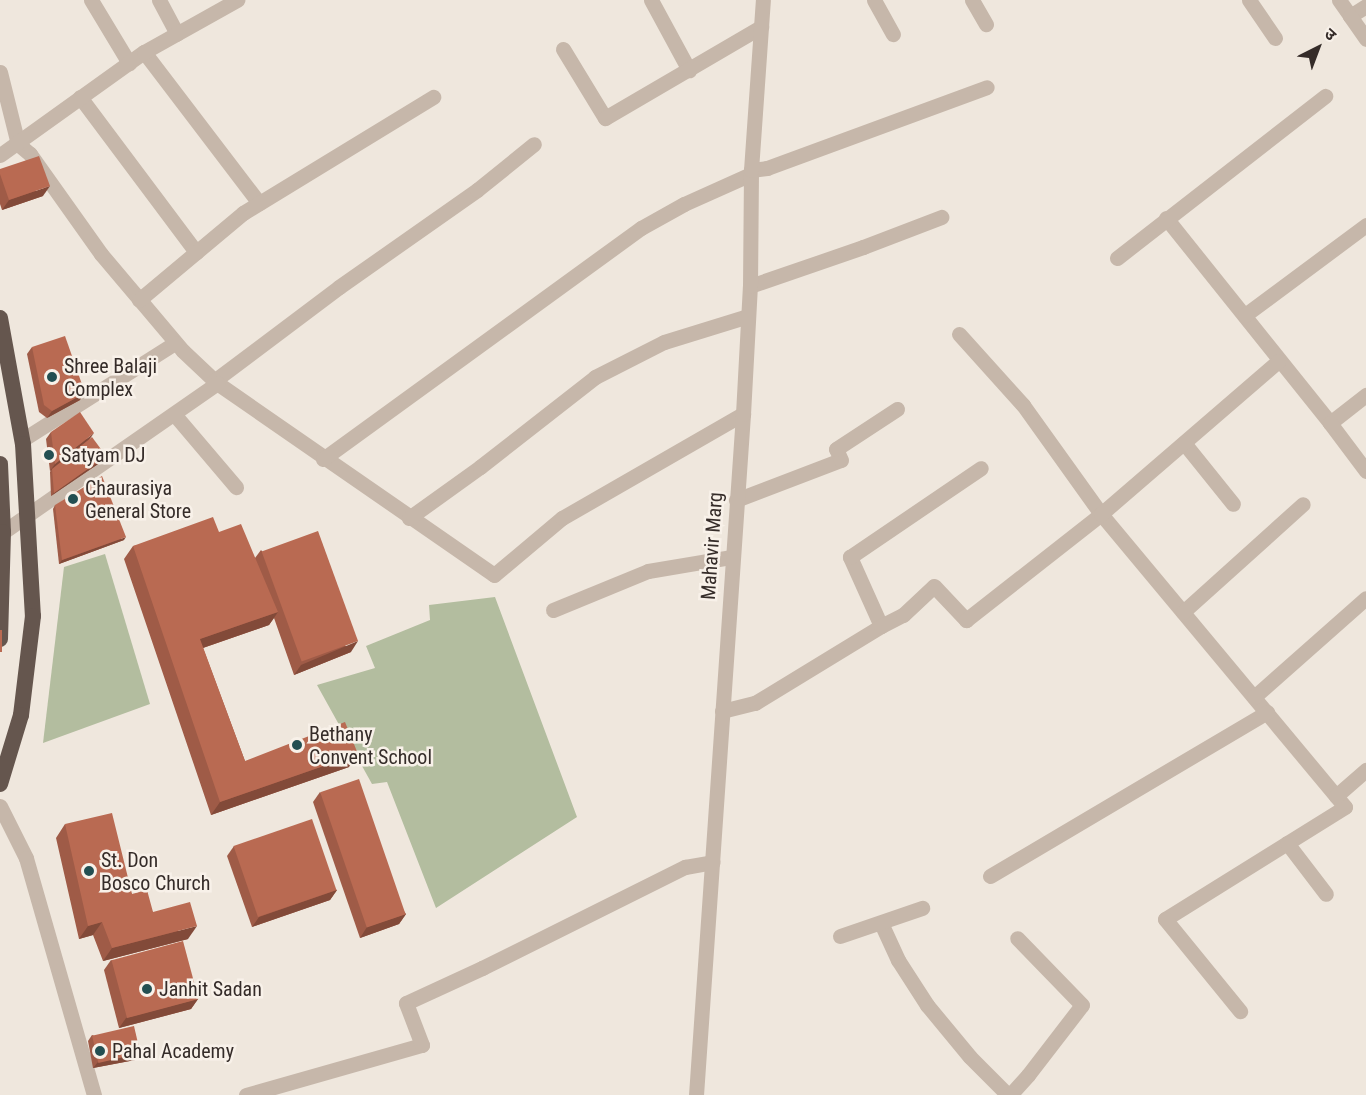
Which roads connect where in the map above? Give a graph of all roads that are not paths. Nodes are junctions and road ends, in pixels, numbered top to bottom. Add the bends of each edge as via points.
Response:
1 (91, 0) edge
2 (159, 0) edge
3 (237, 0) edge
4 (651, 0) edge
5 (763, 0) edge
6 (874, 0) edge
7 (972, 0) edge
8 (1249, 0) edge
9 (1339, 0) edge
10 (1366, 6) edge
11 (1350, 16) junction
12 (986, 24) dead end
13 (761, 27) junction
14 (177, 34) junction
15 (892, 34) dead end
16 (1275, 38) dead end
17 (1366, 39) edge
18 (564, 49) dead end
19 (144, 52) junction
20 (129, 63) junction
21 (688, 70) junction
22 (0, 72) edge
23 (987, 87) dead end
24 (1325, 96) dead end
25 (80, 97) junction
26 (433, 97) dead end
27 (18, 144) junction
28 (534, 144) dead end
29 (0, 155) edge
30 (751, 172) junction
31 (259, 203) junction
32 (940, 217) dead end
33 (1166, 219) junction
34 (1366, 225) edge
35 (196, 252) junction
36 (1117, 258) dead end
37 (750, 286) junction
38 (139, 300) junction
39 (1245, 315) junction
40 (748, 316) junction
41 (0, 318) edge
42 (960, 334) dead end
43 (175, 343) junction
44 (1278, 360) junction
45 (216, 382) junction
46 (1366, 395) edge
47 (897, 409) dead end
48 (174, 414) junction
49 (743, 414) junction
50 (1330, 423) junction
51 (22, 440) junction
52 (1184, 443) junction
53 (324, 459) junction
54 (0, 464) edge
55 (981, 468) dead end
56 (1366, 471) edge
57 (237, 487) dead end
58 (736, 500) junction
59 (1233, 504) dead end
60 (1303, 504) dead end
61 (1101, 514) junction
62 (28, 516) junction
63 (409, 518) junction
64 (3, 532) junction
65 (732, 557) junction
66 (1366, 598) edge
67 (553, 610) dead end
68 (1183, 612) junction
69 (881, 626) junction
70 (0, 639) edge
71 (1254, 697) junction
72 (722, 711) junction
73 (1267, 712) junction
74 (1366, 770) edge
75 (0, 784) edge
76 (1336, 796) junction
77 (0, 806) edge
78 (1287, 843) junction
79 (713, 862) junction
80 (990, 876) dead end
81 (1326, 894) dead end
82 (922, 908) dead end
83 (881, 923) junction
84 (840, 936) dead end
85 (1017, 938) dead end
86 (1240, 1011) dead end
87 (94, 1095) edge
88 (246, 1095) edge
89 (696, 1095) edge
90 (1009, 1095) edge

1 - 20 street
2 - 14 street
3 - 14 street
4 - 21 street
5 - 13 street, Mahavir Marg
6 - 15 street
7 - 12 street
8 - 16 street
9 - 11 street
10 - 11 street
11 - 17 street
13 - 21 street
13 - 30 street, Mahavir Marg
14 - 19 street
18 - 21 street via 605,118
19 - 20 street
19 - 31 street
20 - 25 street
22 - 27 street
23 - 30 street
24 - 33 street
25 - 27 street
25 - 35 street
26 - 31 street
27 - 29 street
27 - 38 street via 30,154
28 - 45 street
30 - 37 street, Mahavir Marg
30 - 53 street via 641,228
31 - 35 street
32 - 37 street
33 - 36 street
33 - 39 street
34 - 39 street
35 - 38 street
37 - 40 street, Mahavir Marg
38 - 43 street
39 - 44 street
40 - 49 street, Mahavir Marg
40 - 63 street via 664,342 595,377
41 - 51 highway
42 - 61 street via 1023,405
43 - 45 street
43 - 51 street
44 - 50 street
44 - 52 street
45 - 48 street
45 - 53 street
46 - 50 street
47 - 58 street via 836,449 841,460
48 - 57 street
48 - 62 street
49 - 58 street, Mahavir Marg
49 - 63 street via 562,518 494,575
50 - 56 street
51 - 62 highway
52 - 59 street
52 - 61 street
53 - 63 street
54 - 64 highway
55 - 69 street via 850,556
58 - 65 street, Mahavir Marg
60 - 68 street
61 - 68 street
61 - 69 street via 966,620 934,586 903,615
62 - 64 street
62 - 75 highway via 33,616 21,715
64 - 70 highway
65 - 67 street via 648,571
65 - 72 street, Mahavir Marg
66 - 71 street
68 - 71 street
69 - 72 street via 755,704
71 - 73 street
72 - 79 street, Mahavir Marg
73 - 76 street
73 - 80 street
74 - 76 street
76 - 78 street via 1345,807
77 - 87 street via 26,858
78 - 81 street
78 - 86 street via 1165,919
79 - 88 street via 685,867 406,1004 422,1045
79 - 89 street, Mahavir Marg
82 - 83 street
83 - 84 street
83 - 90 street via 898,960 927,1005 970,1057
85 - 90 street via 1082,1005

